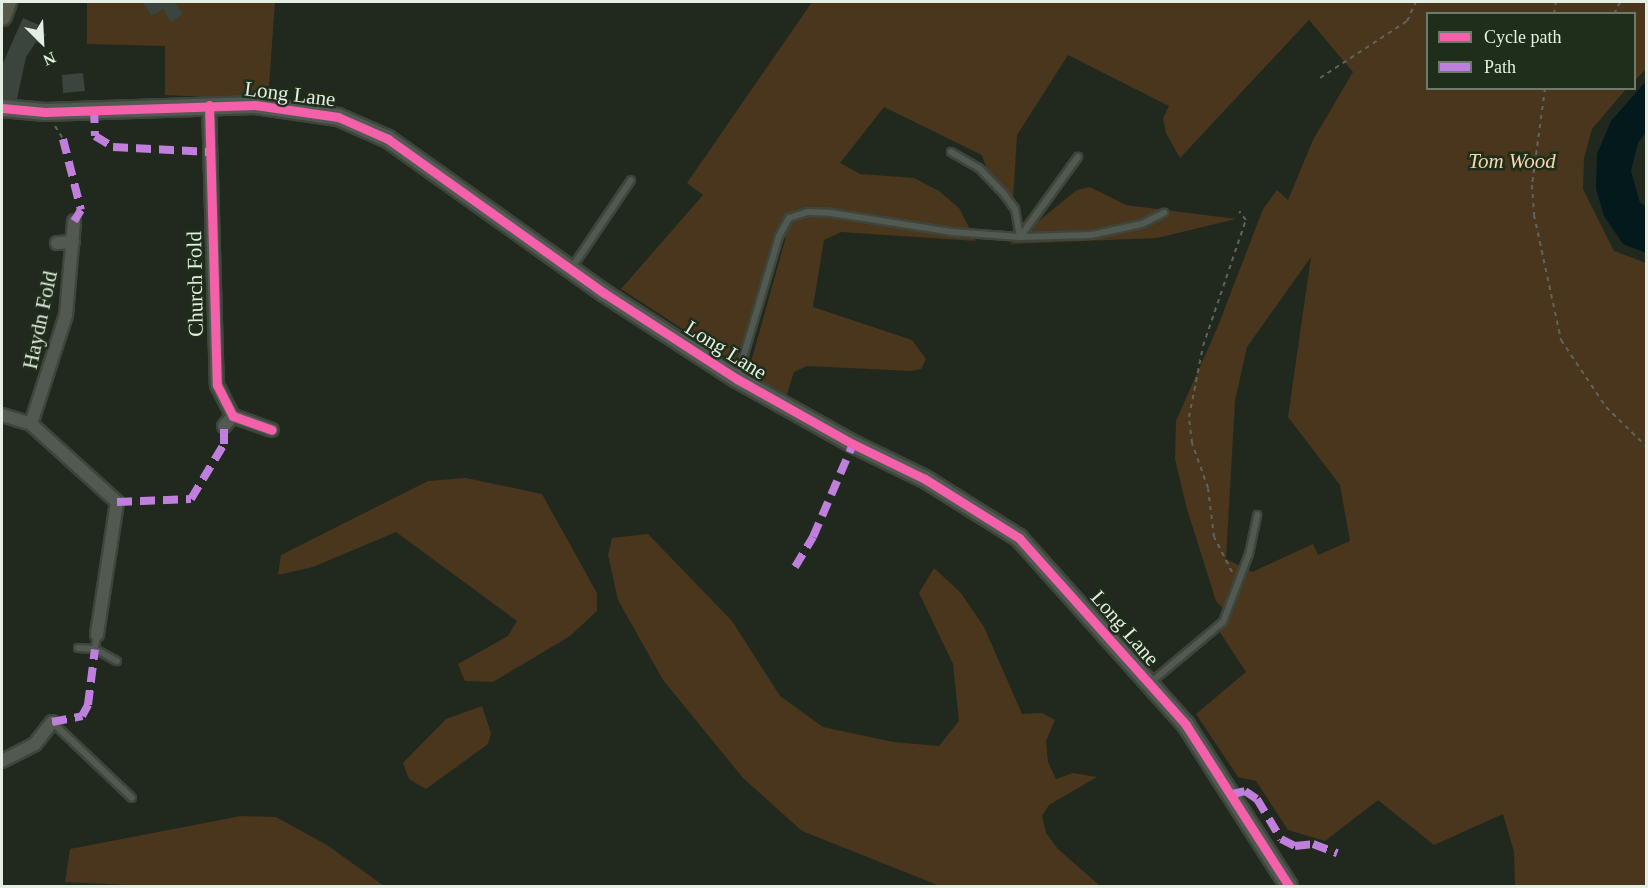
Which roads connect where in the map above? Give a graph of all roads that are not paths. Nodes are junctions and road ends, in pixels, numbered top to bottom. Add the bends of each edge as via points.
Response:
1 (209, 105) junction
2 (2, 108) edge
3 (951, 152) dead end
4 (1078, 157) dead end
5 (631, 180) dead end
6 (1164, 213) dead end
7 (74, 221) dead end
8 (1020, 237) junction
9 (73, 242) junction
10 (57, 243) dead end
11 (570, 270) junction
12 (737, 379) junction
13 (2, 415) edge
14 (233, 416) junction
15 (32, 424) junction
16 (224, 426) dead end
17 (272, 430) dead end
18 (1257, 514) dead end
19 (97, 634) joint
20 (78, 648) dead end
21 (95, 649) junction
22 (117, 661) dead end
23 (1149, 684) junction
24 (52, 722) joint
25 (2, 761) edge
26 (132, 798) dead end
27 (1289, 886) edge

1 - 2 street, Long Lane via 45,112
1 - 11 street, Long Lane via 298,110 363,126 432,168
1 - 14 street, Church Fold via 217,385
3 - 8 lane via 979,168 1004,194 1015,209
4 - 8 lane
5 - 11 lane
6 - 8 lane via 1142,224 1091,235
7 - 9 street, Haydn Fold
8 - 12 lane via 952,232 831,213 789,218 779,236
9 - 10 street
9 - 15 street, Haydn Fold via 66,315
11 - 12 street, Long Lane
12 - 23 street, Long Lane via 925,479 1019,538
13 - 15 street
14 - 16 street
14 - 17 street
15 - 19 street via 117,502
18 - 23 lane via 1239,586 1222,622
19 - 21 lane
20 - 21 lane
21 - 22 lane
23 - 27 street, Long Lane via 1211,760
24 - 25 street via 35,744
24 - 26 lane

